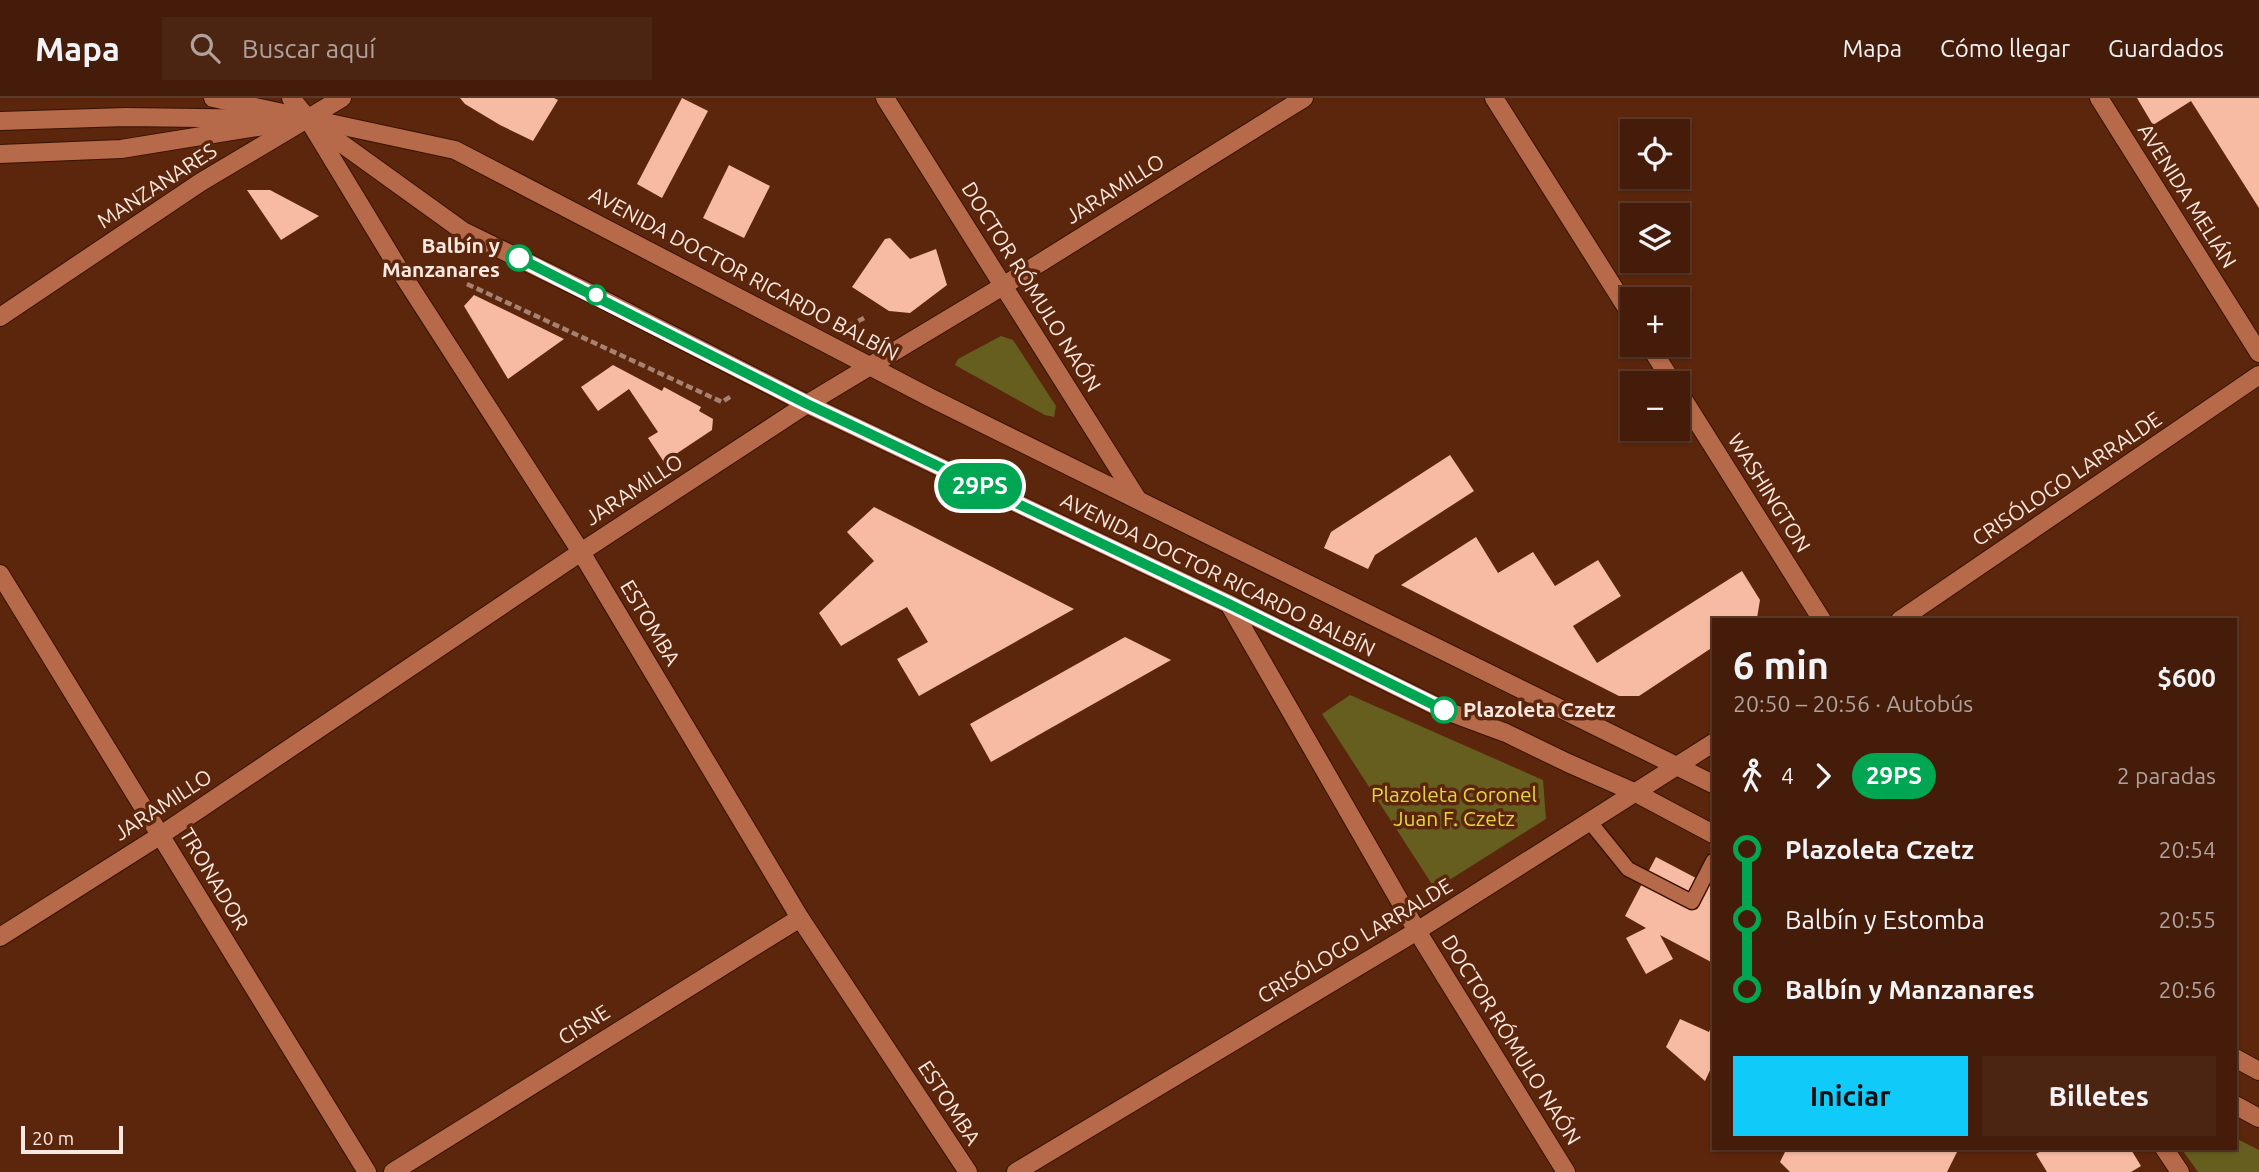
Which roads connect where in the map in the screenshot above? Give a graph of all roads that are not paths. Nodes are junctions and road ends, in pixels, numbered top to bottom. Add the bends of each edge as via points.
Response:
1 (213, 98) edge
2 (254, 98) edge
3 (291, 98) edge
4 (342, 98) edge
5 (885, 98) edge
6 (1304, 98) edge
7 (1494, 98) edge
8 (2099, 98) edge
9 (308, 119) junction
10 (0, 121) edge
11 (0, 154) edge
12 (1003, 286) junction
13 (1620, 297) edge
14 (0, 317) edge
15 (2259, 353) edge
16 (869, 366) junction
17 (2259, 375) edge
18 (807, 404) junction
19 (1690, 410) edge
20 (1138, 500) junction
21 (581, 552) junction
22 (0, 574) edge
23 (1229, 604) junction
24 (1821, 618) edge
25 (1903, 618) edge
26 (1712, 744) edge
27 (1678, 765) junction
28 (1712, 783) edge
29 (1636, 793) junction
30 (1590, 822) junction
31 (1712, 833) edge
32 (161, 835) junction
33 (1712, 863) edge
34 (800, 918) junction
35 (1418, 931) junction
36 (0, 937) edge
37 (2237, 1059) edge
38 (2259, 1071) edge
39 (2237, 1106) edge
40 (2259, 1118) edge
41 (2165, 1150) edge
42 (367, 1172) edge
43 (393, 1172) edge
44 (968, 1172) edge
45 (1016, 1172) edge
46 (1566, 1172) edge
47 (2180, 1172) edge

1 - 9 street
2 - 9 street, AVENIDA DOCTOR RICARDO BALBÍN
3 - 9 street, ESTOMBA
4 - 9 street, MANZANARES
5 - 12 street, DOCTOR RÓMULO NAÓN
6 - 12 street, JARAMILLO
7 - 13 street
8 - 15 street, AVENIDA MELIÁN
9 - 10 street
9 - 11 street, AVENIDA DOCTOR RICARDO BALBÍN via 121,149
9 - 14 street, MANZANARES via 201,183
9 - 16 street, AVENIDA DOCTOR RICARDO BALBÍN via 455,150
9 - 18 street, AVENIDA DOCTOR RICARDO BALBÍN via 463,231
9 - 21 street, ESTOMBA
12 - 16 street, JARAMILLO
12 - 20 street, DOCTOR RÓMULO NAÓN
16 - 18 street, JARAMILLO
16 - 20 street, AVENIDA DOCTOR RICARDO BALBÍN
17 - 25 street, CRISÓLOGO LARRALDE
18 - 21 street, JARAMILLO
18 - 23 street, AVENIDA DOCTOR RICARDO BALBÍN
19 - 24 street, WASHINGTON
20 - 27 street, AVENIDA DOCTOR RICARDO BALBÍN
21 - 32 street, JARAMILLO
21 - 34 street, ESTOMBA
22 - 32 street, TRONADOR
23 - 29 street, AVENIDA DOCTOR RICARDO BALBÍN via 1444,710
23 - 35 street, DOCTOR RÓMULO NAÓN
26 - 27 street, CRISÓLOGO LARRALDE
27 - 28 street, AVENIDA DOCTOR RICARDO BALBÍN
27 - 29 street, CRISÓLOGO LARRALDE
29 - 30 street, CRISÓLOGO LARRALDE
29 - 31 street, AVENIDA DOCTOR RICARDO BALBÍN
30 - 33 lane via 1628,869 1692,902
30 - 35 street, CRISÓLOGO LARRALDE
32 - 36 street, JARAMILLO
32 - 42 street, TRONADOR
34 - 43 street, CISNE
34 - 44 street, ESTOMBA
35 - 45 street, CRISÓLOGO LARRALDE
35 - 46 street, DOCTOR RÓMULO NAÓN
37 - 38 street
39 - 40 street
41 - 47 street

